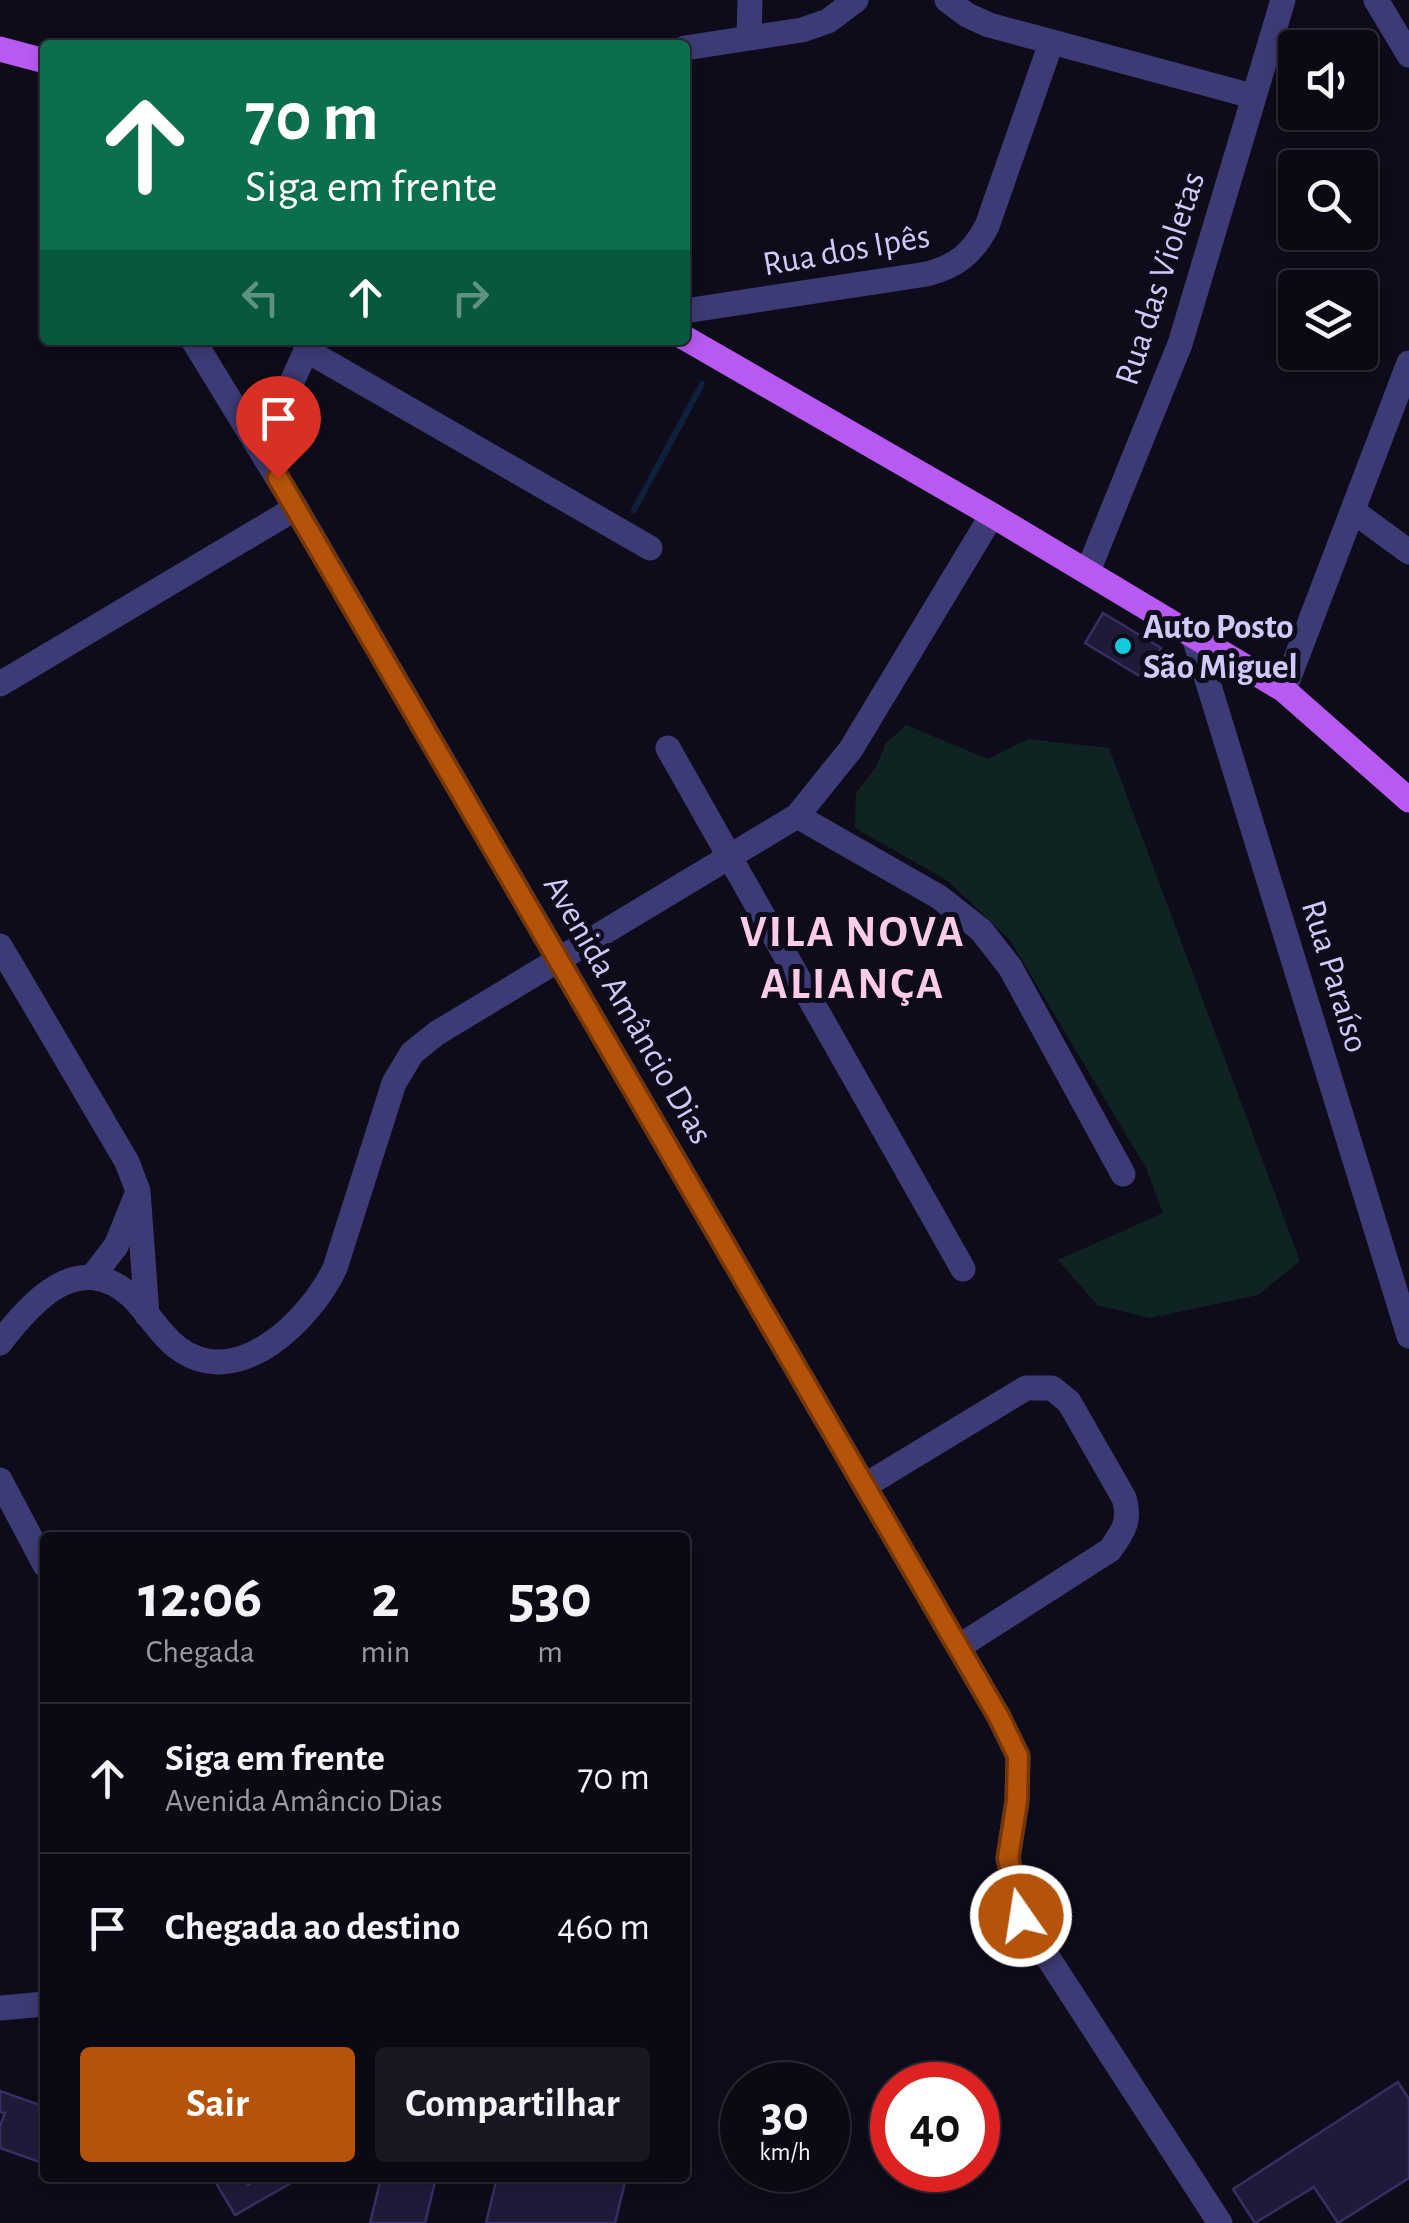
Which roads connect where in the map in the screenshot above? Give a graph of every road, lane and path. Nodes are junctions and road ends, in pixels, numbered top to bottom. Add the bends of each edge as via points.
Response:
1 (750, 0) edge
2 (856, 0) edge
3 (947, 0) edge
4 (1283, 0) edge
5 (1376, 0) edge
6 (749, 36) junction
7 (0, 41) edge
8 (1051, 43) junction
9 (690, 47) edge
10 (1, 49) edge
11 (1409, 55) edge
12 (40, 59) edge
13 (1252, 96) junction
14 (690, 310) edge
15 (690, 341) edge
16 (196, 345) edge
17 (309, 345) edge
18 (1409, 363) edge
19 (261, 449) junction
20 (296, 508) junction
21 (1354, 511) junction
22 (992, 515) junction
23 (650, 548) dead end
24 (1409, 552) edge
25 (1088, 572) junction
26 (1194, 637) junction
27 (0, 684) edge
28 (1284, 690) junction
29 (668, 748) dead end
30 (1409, 800) edge
31 (797, 816) junction
32 (728, 858) junction
33 (0, 946) edge
34 (558, 958) junction
35 (1122, 1174) dead end
36 (138, 1191) junction
37 (963, 1269) dead end
38 (92, 1276) junction
39 (147, 1314) junction
40 (1409, 1336) edge
41 (0, 1343) edge
42 (0, 1480) edge
43 (866, 1484) junction
44 (40, 1556) edge
45 (960, 1646) junction
46 (40, 2004) edge
47 (0, 2008) edge
48 (1203, 2194) junction
49 (1206, 2223) edge
50 (1220, 2223) edge

1 - 6 street
2 - 6 street via 802,30
3 - 8 street via 990,25
4 - 13 street, Rua das Violetas
5 - 11 street
6 - 9 street
7 - 10 street
8 - 13 street
8 - 14 street, Rua dos Ipês via 987,226 963,260 926,274
10 - 12 main road
13 - 25 street, Rua das Violetas via 1180,344
15 - 22 main road
16 - 19 street, Avenida Amâncio Dias
17 - 19 street
17 - 23 street
18 - 21 street
19 - 20 street, Avenida Amâncio Dias
20 - 27 street
20 - 34 street, Avenida Amâncio Dias
21 - 24 street
21 - 28 street
22 - 25 main road
22 - 31 street via 850,749
25 - 26 main road
26 - 28 main road
26 - 40 street, Rua Paraíso
28 - 30 main road
29 - 32 street
31 - 32 street
31 - 35 street via 939,897 980,930 1010,967
32 - 34 street
32 - 37 street
33 - 36 street via 110,1130
34 - 39 street via 412,1053 387,1101 335,1268 295,1326 255,1352 216,1361 181,1351
34 - 43 street, Avenida Amâncio Dias
36 - 38 street via 116,1246
36 - 39 street
38 - 39 street via 115,1285
38 - 41 street via 41,1296
42 - 44 street
43 - 45 street, Avenida Amâncio Dias
43 - 45 street via 1026,1388 1052,1388 1069,1402 1124,1498 1129,1515 1122,1534 1110,1550
45 - 48 street, Avenida Amâncio Dias via 1018,1756 1008,1858 1021,1916
46 - 47 street
48 - 49 street
48 - 50 street, Avenida Amâncio Dias

